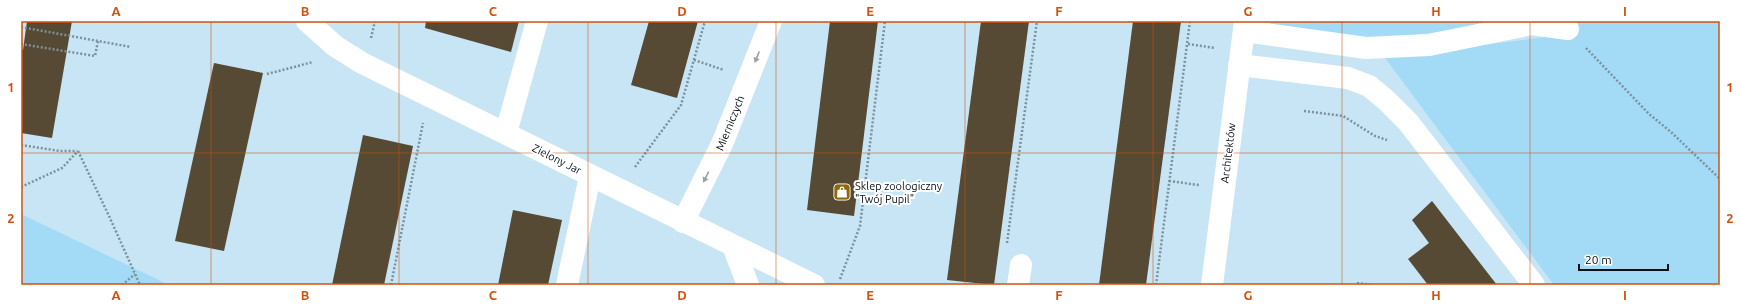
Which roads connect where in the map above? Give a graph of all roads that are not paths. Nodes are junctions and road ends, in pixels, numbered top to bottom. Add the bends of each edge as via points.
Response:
1 (307, 21) edge
2 (537, 21) edge
3 (771, 21) edge
4 (1245, 26) edge
5 (1568, 29) road end
6 (1239, 65) junction
7 (506, 133) junction
8 (590, 176) junction
9 (684, 222) junction
10 (733, 246) junction
11 (567, 285) edge
12 (748, 285) edge
13 (814, 285) edge
14 (1212, 285) edge
15 (1534, 285) edge

1 - 7 street, Zielony Jar via 335,46 362,63
2 - 7 street
3 -> 9 street, Mierniczych via 722,144
4 - 5 street via 1366,48 1429,45 1532,24
4 - 6 street, Architektów
6 - 14 street, Architektów
6 - 15 street via 1348,78 1369,86 1408,122
7 - 8 street, Zielony Jar
8 - 9 street, Zielony Jar
8 - 11 street
9 - 10 street, Zielony Jar
10 - 12 street
10 - 13 street, Zielony Jar

